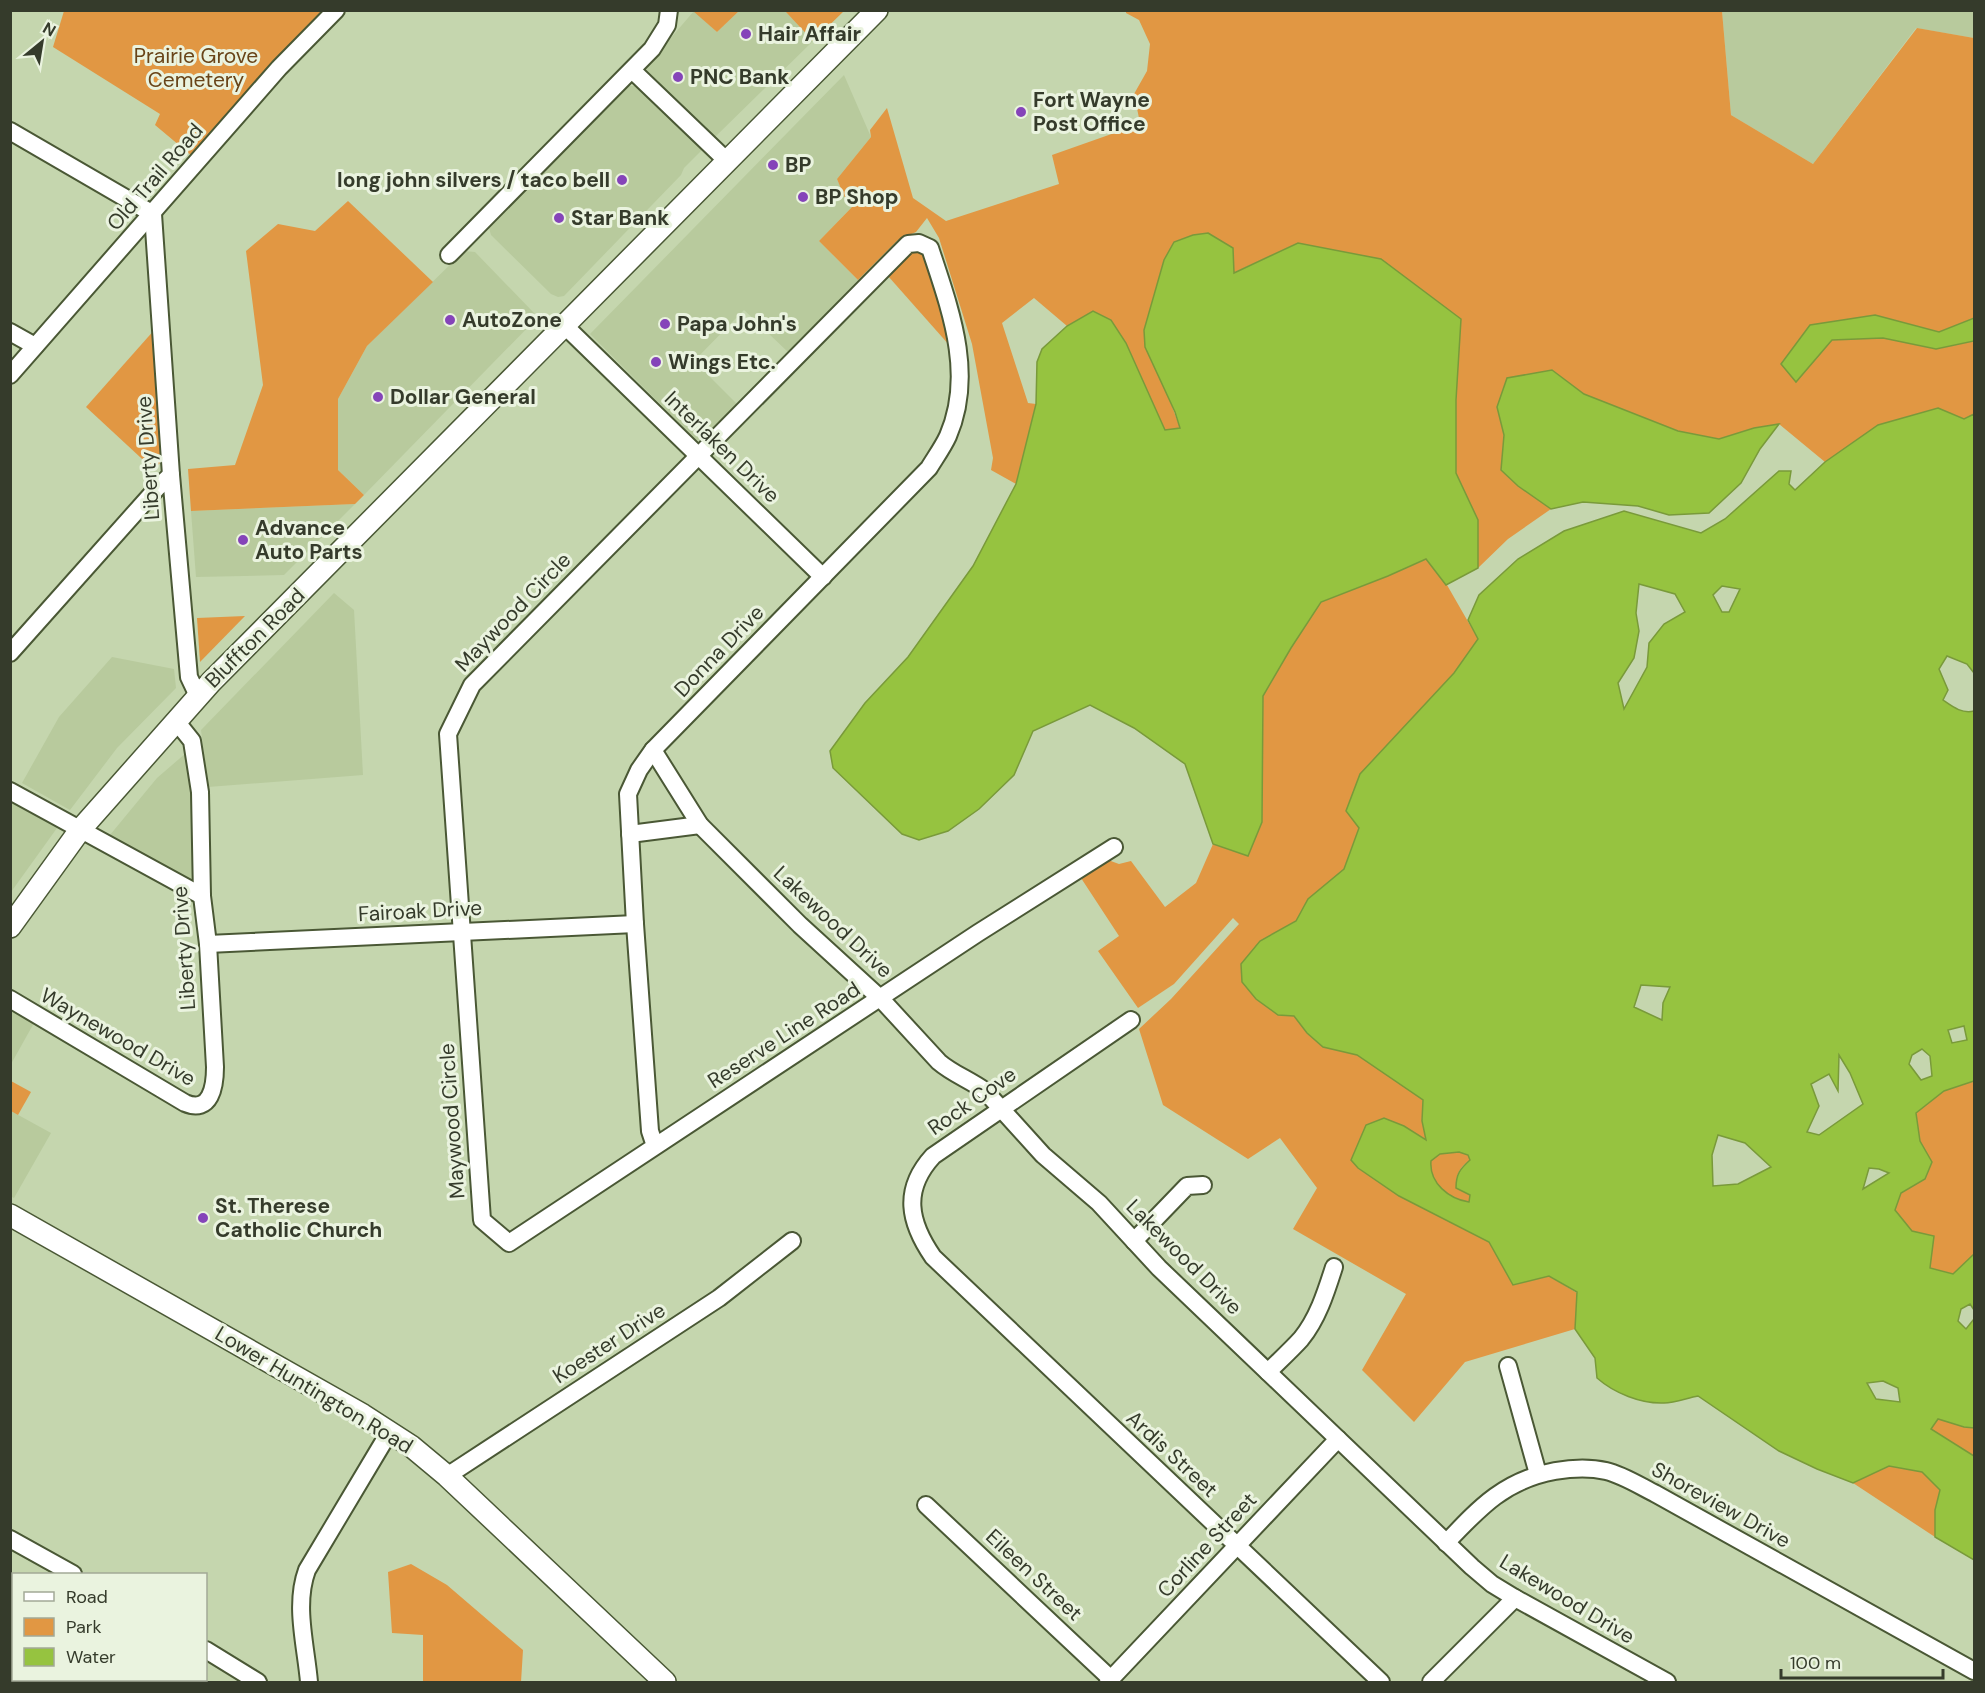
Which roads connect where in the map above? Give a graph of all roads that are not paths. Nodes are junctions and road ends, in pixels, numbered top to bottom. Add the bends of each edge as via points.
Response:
1 (336, 10) edge
2 (669, 10) edge
3 (877, 10) edge
4 (632, 70) junction
5 (10, 131) edge
6 (727, 161) junction
7 (153, 214) junction
8 (919, 243) joint
9 (449, 255) dead end
10 (564, 325) junction
11 (10, 332) edge
12 (35, 346) junction
13 (10, 375) edge
14 (699, 455) junction
15 (171, 476) junction
16 (823, 577) junction
17 (10, 653) edge
18 (198, 696) junction
19 (176, 721) junction
20 (653, 750) junction
21 (10, 791) edge
22 (700, 825) junction
23 (80, 831) junction
24 (630, 834) junction
25 (1114, 847) dead end
26 (202, 896) junction
27 (635, 924) junction
28 (10, 927) edge
29 (462, 932) junction
30 (208, 944) junction
31 (10, 999) edge
32 (881, 999) junction
33 (1131, 1020) dead end
34 (204, 1104) joint
35 (1000, 1108) junction
36 (655, 1146) junction
37 (1203, 1185) dead end
38 (10, 1215) edge
39 (792, 1241) dead end
40 (1134, 1241) junction
41 (509, 1243) joint
42 (933, 1257) joint
43 (1334, 1267) dead end
44 (1508, 1366) dead end
45 (1268, 1372) junction
46 (390, 1431) junction
47 (1338, 1439) junction
48 (1538, 1474) junction
49 (447, 1476) junction
50 (926, 1505) dead end
51 (10, 1539) edge
52 (1446, 1543) junction
53 (1237, 1546) junction
54 (70, 1573) edge
55 (1515, 1598) junction
56 (207, 1651) edge
57 (1974, 1671) edge
58 (1109, 1681) edge
59 (258, 1683) edge
60 (309, 1683) edge
61 (665, 1683) edge
62 (1381, 1683) edge
63 (1431, 1683) edge
64 (1667, 1683) edge

1 - 7 street, Old Trail Road via 279,69
2 - 4 street via 667,25
3 - 6 main road, Bluffton Road
4 - 6 street
4 - 9 street
5 - 7 street
6 - 10 main road, Bluffton Road
7 - 12 street, Old Trail Road
7 - 15 street, Liberty Drive
8 - 14 street, Maywood Circle via 908,244
8 - 16 street, Donna Drive via 930,249 953,319 959,349 954,416 929,468
10 - 14 street, Interlaken Drive
10 - 18 main road, Bluffton Road
11 - 12 street
12 - 13 street, Old Trail Road
14 - 16 street, Interlaken Drive
14 - 29 street, Maywood Circle via 472,685 448,734
15 - 17 street
15 - 18 street, Liberty Drive via 189,676
16 - 20 street, Donna Drive
18 - 19 main road, Bluffton Road
19 - 23 main road, Bluffton Road
19 - 26 street, Liberty Drive via 194,749 200,792
20 - 22 street, Lakewood Drive
20 - 24 street, Donna Drive via 628,794
21 - 23 street
22 - 24 street
22 - 32 street, Lakewood Drive
23 - 26 street
23 - 28 main road, Bluffton Road
24 - 27 street, Donna Drive
25 - 32 street, Reserve Line Road
26 - 30 street, Liberty Drive
27 - 29 street, Fairoak Drive
27 - 36 street, Donna Drive via 650,1131
29 - 30 street, Fairoak Drive
29 - 41 street, Maywood Circle via 482,1220
30 - 34 street, Liberty Drive via 215,1080
31 - 34 street, Waynewood Drive via 185,1103
32 - 35 street, Lakewood Drive via 939,1062 975,1083
32 - 36 street, Reserve Line Road
33 - 35 street, Rock Cove
35 - 40 street, Lakewood Drive via 1042,1155 1099,1203
35 - 42 street, Rock Cove via 933,1156 916,1180 914,1222
36 - 41 street, Reserve Line Road
37 - 40 street via 1187,1186
38 - 46 main road, Lower Huntington Road
39 - 49 street, Koester Drive via 719,1298
40 - 45 street, Lakewood Drive
42 - 53 street, Ardis Street
43 - 45 street via 1314,1319 1301,1339
44 - 48 street
45 - 47 street, Lakewood Drive
46 - 49 main road, Lower Huntington Road
46 - 60 street via 301,1584
47 - 52 street, Lakewood Drive
47 - 53 street, Corline Street
48 - 52 street, Shoreview Drive via 1499,1492
48 - 57 street, Shoreview Drive via 1572,1468 1608,1471
49 - 61 main road, Lower Huntington Road
50 - 58 street, Eileen Street
51 - 54 street
52 - 55 street, Lakewood Drive via 1492,1584
53 - 58 street, Corline Street
53 - 62 street, Ardis Street
55 - 63 street
55 - 64 street, Lakewood Drive
56 - 59 street

